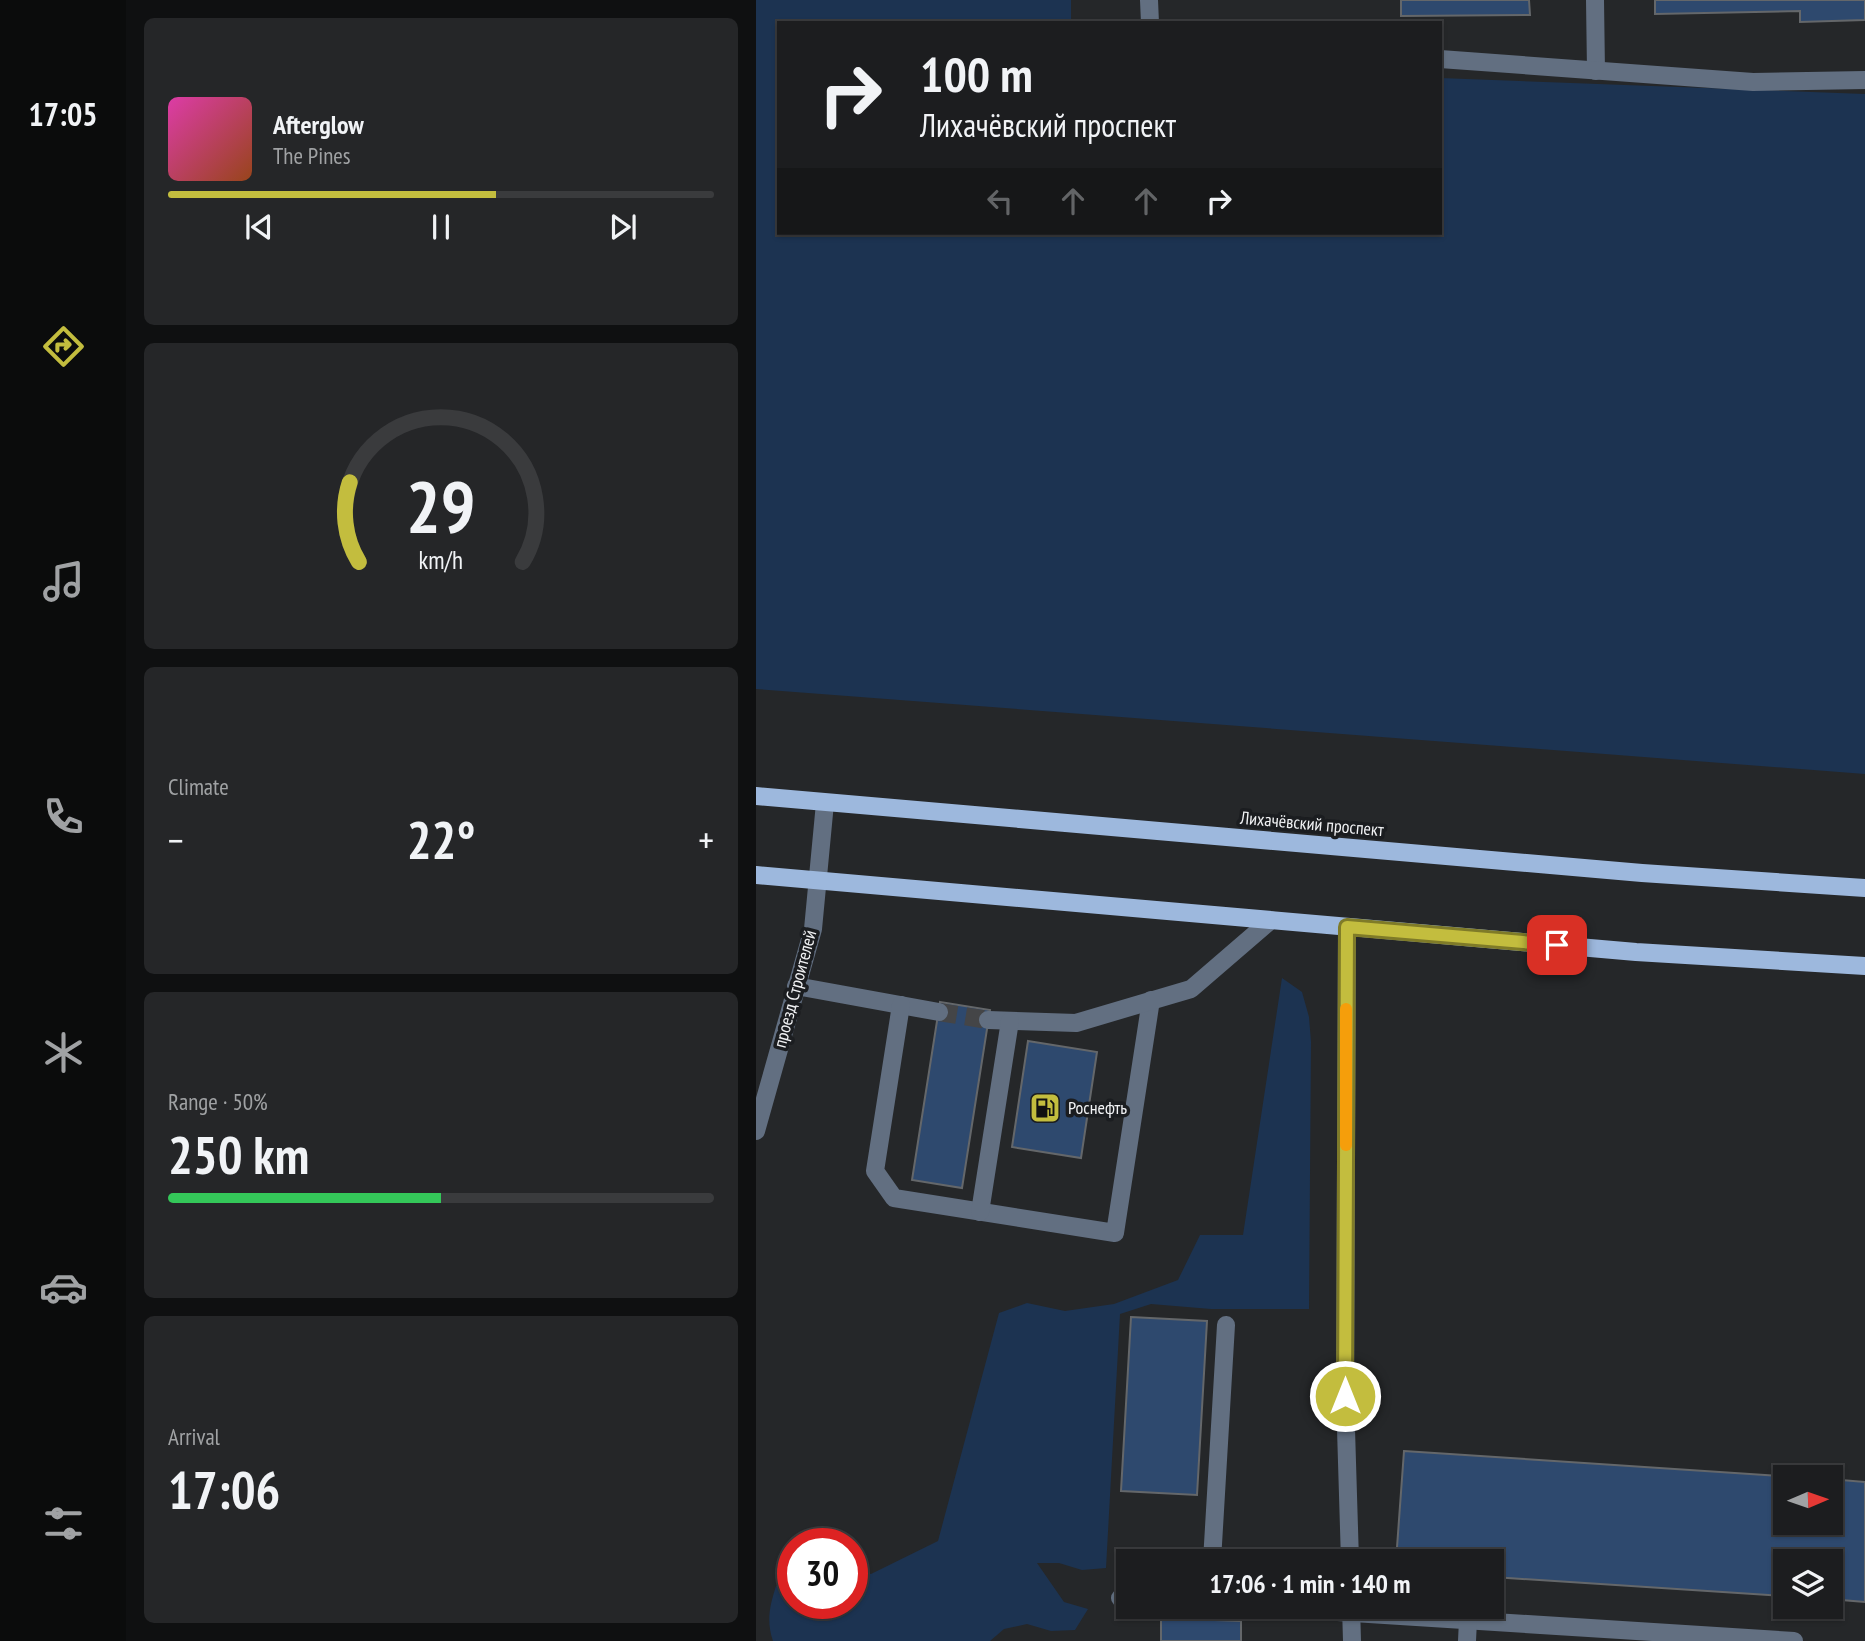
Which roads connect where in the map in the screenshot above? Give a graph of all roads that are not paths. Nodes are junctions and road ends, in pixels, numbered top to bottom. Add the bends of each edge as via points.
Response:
1 (1149, 0) edge
2 (1595, 0) edge
3 (1150, 21) edge
4 (1442, 59) edge
5 (1595, 71) junction
6 (1865, 80) edge
7 (756, 796) edge
8 (825, 803) junction
9 (756, 875) edge
10 (818, 882) junction
11 (1865, 888) edge
12 (1271, 920) junction
13 (1347, 927) junction
14 (1865, 966) edge
15 (796, 986) junction
16 (1152, 1000) junction
17 (901, 1005) junction
18 (939, 1012) tunnel mouth
19 (988, 1020) tunnel mouth
20 (1010, 1021) junction
21 (756, 1131) edge
22 (980, 1212) junction
23 (1226, 1325) dead end
24 (1213, 1549) edge
25 (1350, 1549) edge
26 (1352, 1619) edge
27 (1456, 1619) edge
28 (1468, 1620) junction
29 (1352, 1641) edge
30 (1467, 1641) edge
31 (1794, 1641) edge

1 - 3 street
2 - 5 street
4 - 5 street
5 - 6 street via 1753,82
7 - 8 main road, Лихачёвский проспект
8 - 10 street, проезд Строителей
8 - 11 main road, Лихачёвский проспект
9 - 10 main road
10 - 12 main road
10 - 15 street, проезд Строителей via 813,929
12 - 13 main road
12 - 16 street via 1191,989
13 - 14 main road
13 - 25 street via 1345,1396
15 - 17 street
15 - 21 street, проезд Строителей
16 - 20 street via 1076,1023
16 - 22 street via 1115,1233
17 - 18 street
17 - 22 street via 875,1171 894,1198
19 - 20 street
20 - 22 street
23 - 24 street
26 - 29 street
27 - 28 street
28 - 30 street
28 - 31 street

